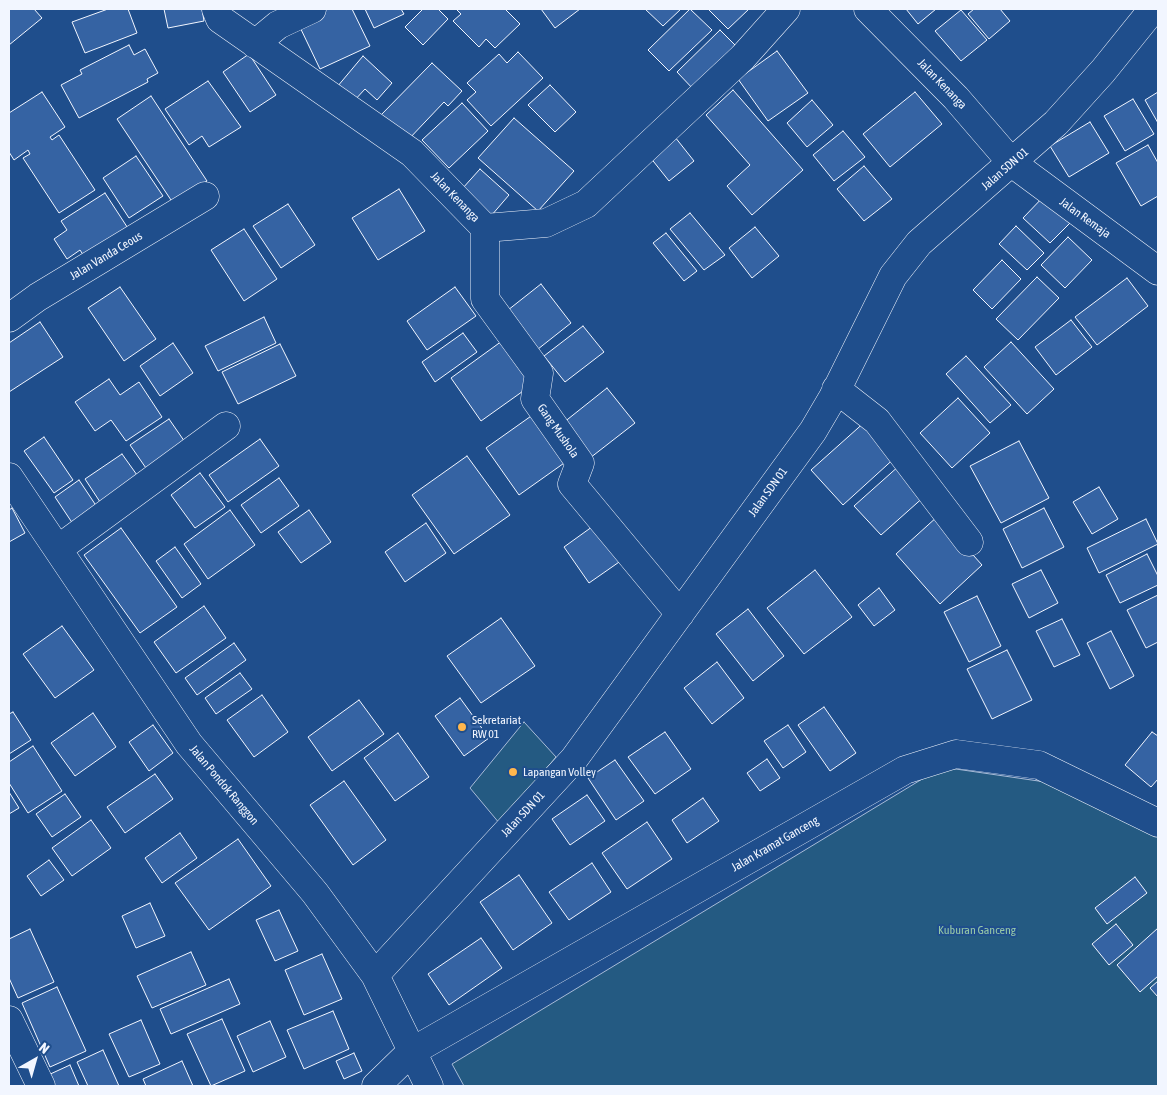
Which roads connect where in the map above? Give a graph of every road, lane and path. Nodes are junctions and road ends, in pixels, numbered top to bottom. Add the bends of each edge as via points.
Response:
1 (216, 9) edge
2 (312, 9) edge
3 (786, 9) edge
4 (868, 9) edge
5 (1153, 9) edge
6 (255, 44) junction
7 (1012, 164) junction
8 (205, 196) dead end
9 (485, 228) junction
10 (1158, 271) edge
11 (9, 318) edge
12 (836, 389) junction
13 (226, 426) dead end
14 (9, 477) edge
15 (969, 542) dead end
16 (58, 549) junction
17 (680, 614) junction
18 (1158, 823) edge
19 (375, 975) junction
20 (9, 1020) edge
21 (411, 1052) junction
22 (41, 1086) edge
23 (376, 1086) edge
24 (429, 1086) edge

1 - 6 street, Jalan Kenanga via 220,19
2 - 6 street via 278,25
3 - 9 street, Jalan Kenanga via 743,57 586,204 546,223
4 - 7 street, Jalan Kenanga via 956,98
5 - 7 street, Jalan SDN 01 via 1056,123
6 - 9 street, Jalan Kenanga via 412,153
7 - 10 street, Jalan Remaja
7 - 12 street, Jalan SDN 01 via 920,243 899,270
8 - 11 street, Jalan Vanda Ceous via 38,297
9 - 17 street, Gang Mushola via 484,299 540,373 535,399 580,463 572,484
12 - 15 street via 877,421
12 - 17 street, Jalan SDN 01 via 812,431
13 - 16 street
14 - 16 street, Jalan Pondok Ranggon
16 - 19 street, Jalan Pondok Ranggon via 190,744 315,893
17 - 19 street, Jalan SDN 01 via 574,759
18 - 21 street, Jalan Kramat Ganceng via 1039,765 956,754 905,770
19 - 21 street, Jalan Pondok Ranggon
20 - 22 street
21 - 23 street
21 - 24 street, Jalan Pondok Ranggon

